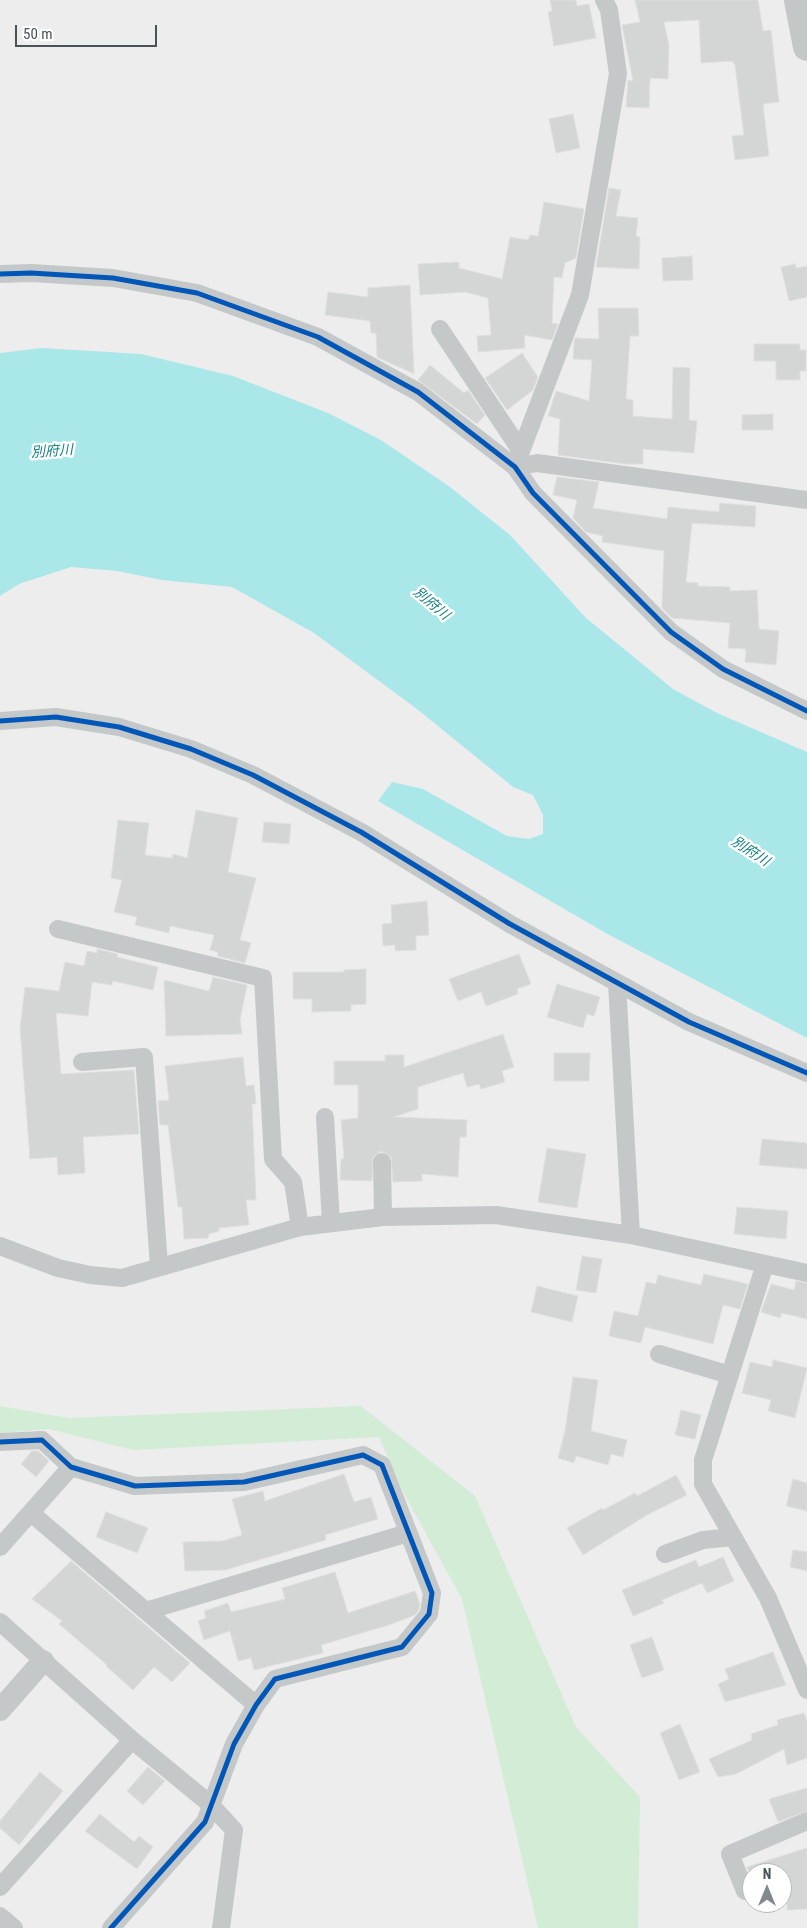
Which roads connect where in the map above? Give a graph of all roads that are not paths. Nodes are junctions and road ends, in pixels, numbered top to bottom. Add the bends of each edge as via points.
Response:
1 (604, 0) edge
2 (798, 0) edge
3 (807, 47) edge
4 (0, 274) edge
5 (440, 329) dead end
6 (518, 459) junction
7 (807, 500) edge
8 (807, 711) edge
9 (0, 721) edge
10 (58, 929) dead end
11 (617, 983) junction
12 (82, 1062) dead end
13 (807, 1073) edge
14 (325, 1117) dead end
15 (382, 1162) dead end
16 (383, 1217) junction
17 (331, 1223) junction
18 (300, 1227) junction
19 (631, 1235) junction
20 (0, 1246) edge
21 (765, 1264) junction
22 (159, 1266) junction
23 (807, 1273) edge
24 (659, 1354) dead end
25 (730, 1375) junction
26 (0, 1442) edge
27 (71, 1467) junction
28 (31, 1513) junction
29 (408, 1533) junction
30 (733, 1537) junction
31 (0, 1547) edge
32 (665, 1554) dead end
33 (146, 1611) junction
34 (0, 1622) edge
35 (43, 1661) junction
36 (807, 1690) edge
37 (256, 1705) junction
38 (0, 1710) edge
39 (132, 1740) junction
40 (210, 1804) junction
41 (807, 1821) edge
42 (742, 1884) edge
43 (0, 1887) edge
44 (0, 1916) edge
45 (14, 1928) edge
46 (111, 1928) edge
47 (221, 1928) edge

1 - 6 street via 609,10 618,74 581,285
2 - 3 main road
4 - 6 street via 113,278 197,293 318,337 418,392
5 - 6 street
6 - 7 street
6 - 8 street via 533,493 671,632 723,669
9 - 11 street via 56,717 119,727 191,749 253,775 361,832 510,924
10 - 18 street via 263,978 273,1159 293,1182
11 - 13 street via 689,1022
11 - 19 street
12 - 22 street via 144,1057
14 - 17 street
15 - 16 street
16 - 17 street
16 - 19 street via 496,1215
17 - 18 street
18 - 22 street
19 - 21 street
20 - 22 street via 58,1268 90,1275 122,1278
21 - 23 street
21 - 25 street
24 - 25 street
25 - 30 street via 703,1460 703,1484
26 - 27 street via 42,1440
27 - 28 street
27 - 29 street via 135,1486 244,1482 363,1455 382,1465
28 - 31 street
28 - 33 street
29 - 33 street
29 - 37 street via 432,1593 429,1614 402,1647 275,1679
30 - 32 street via 703,1540
30 - 36 street via 768,1598
33 - 37 street
34 - 35 street
35 - 38 street
35 - 39 street
37 - 40 street via 234,1744
39 - 40 street
39 - 43 street
40 - 46 street via 205,1822
40 - 47 street via 234,1830
41 - 42 street via 730,1854
44 - 45 street

